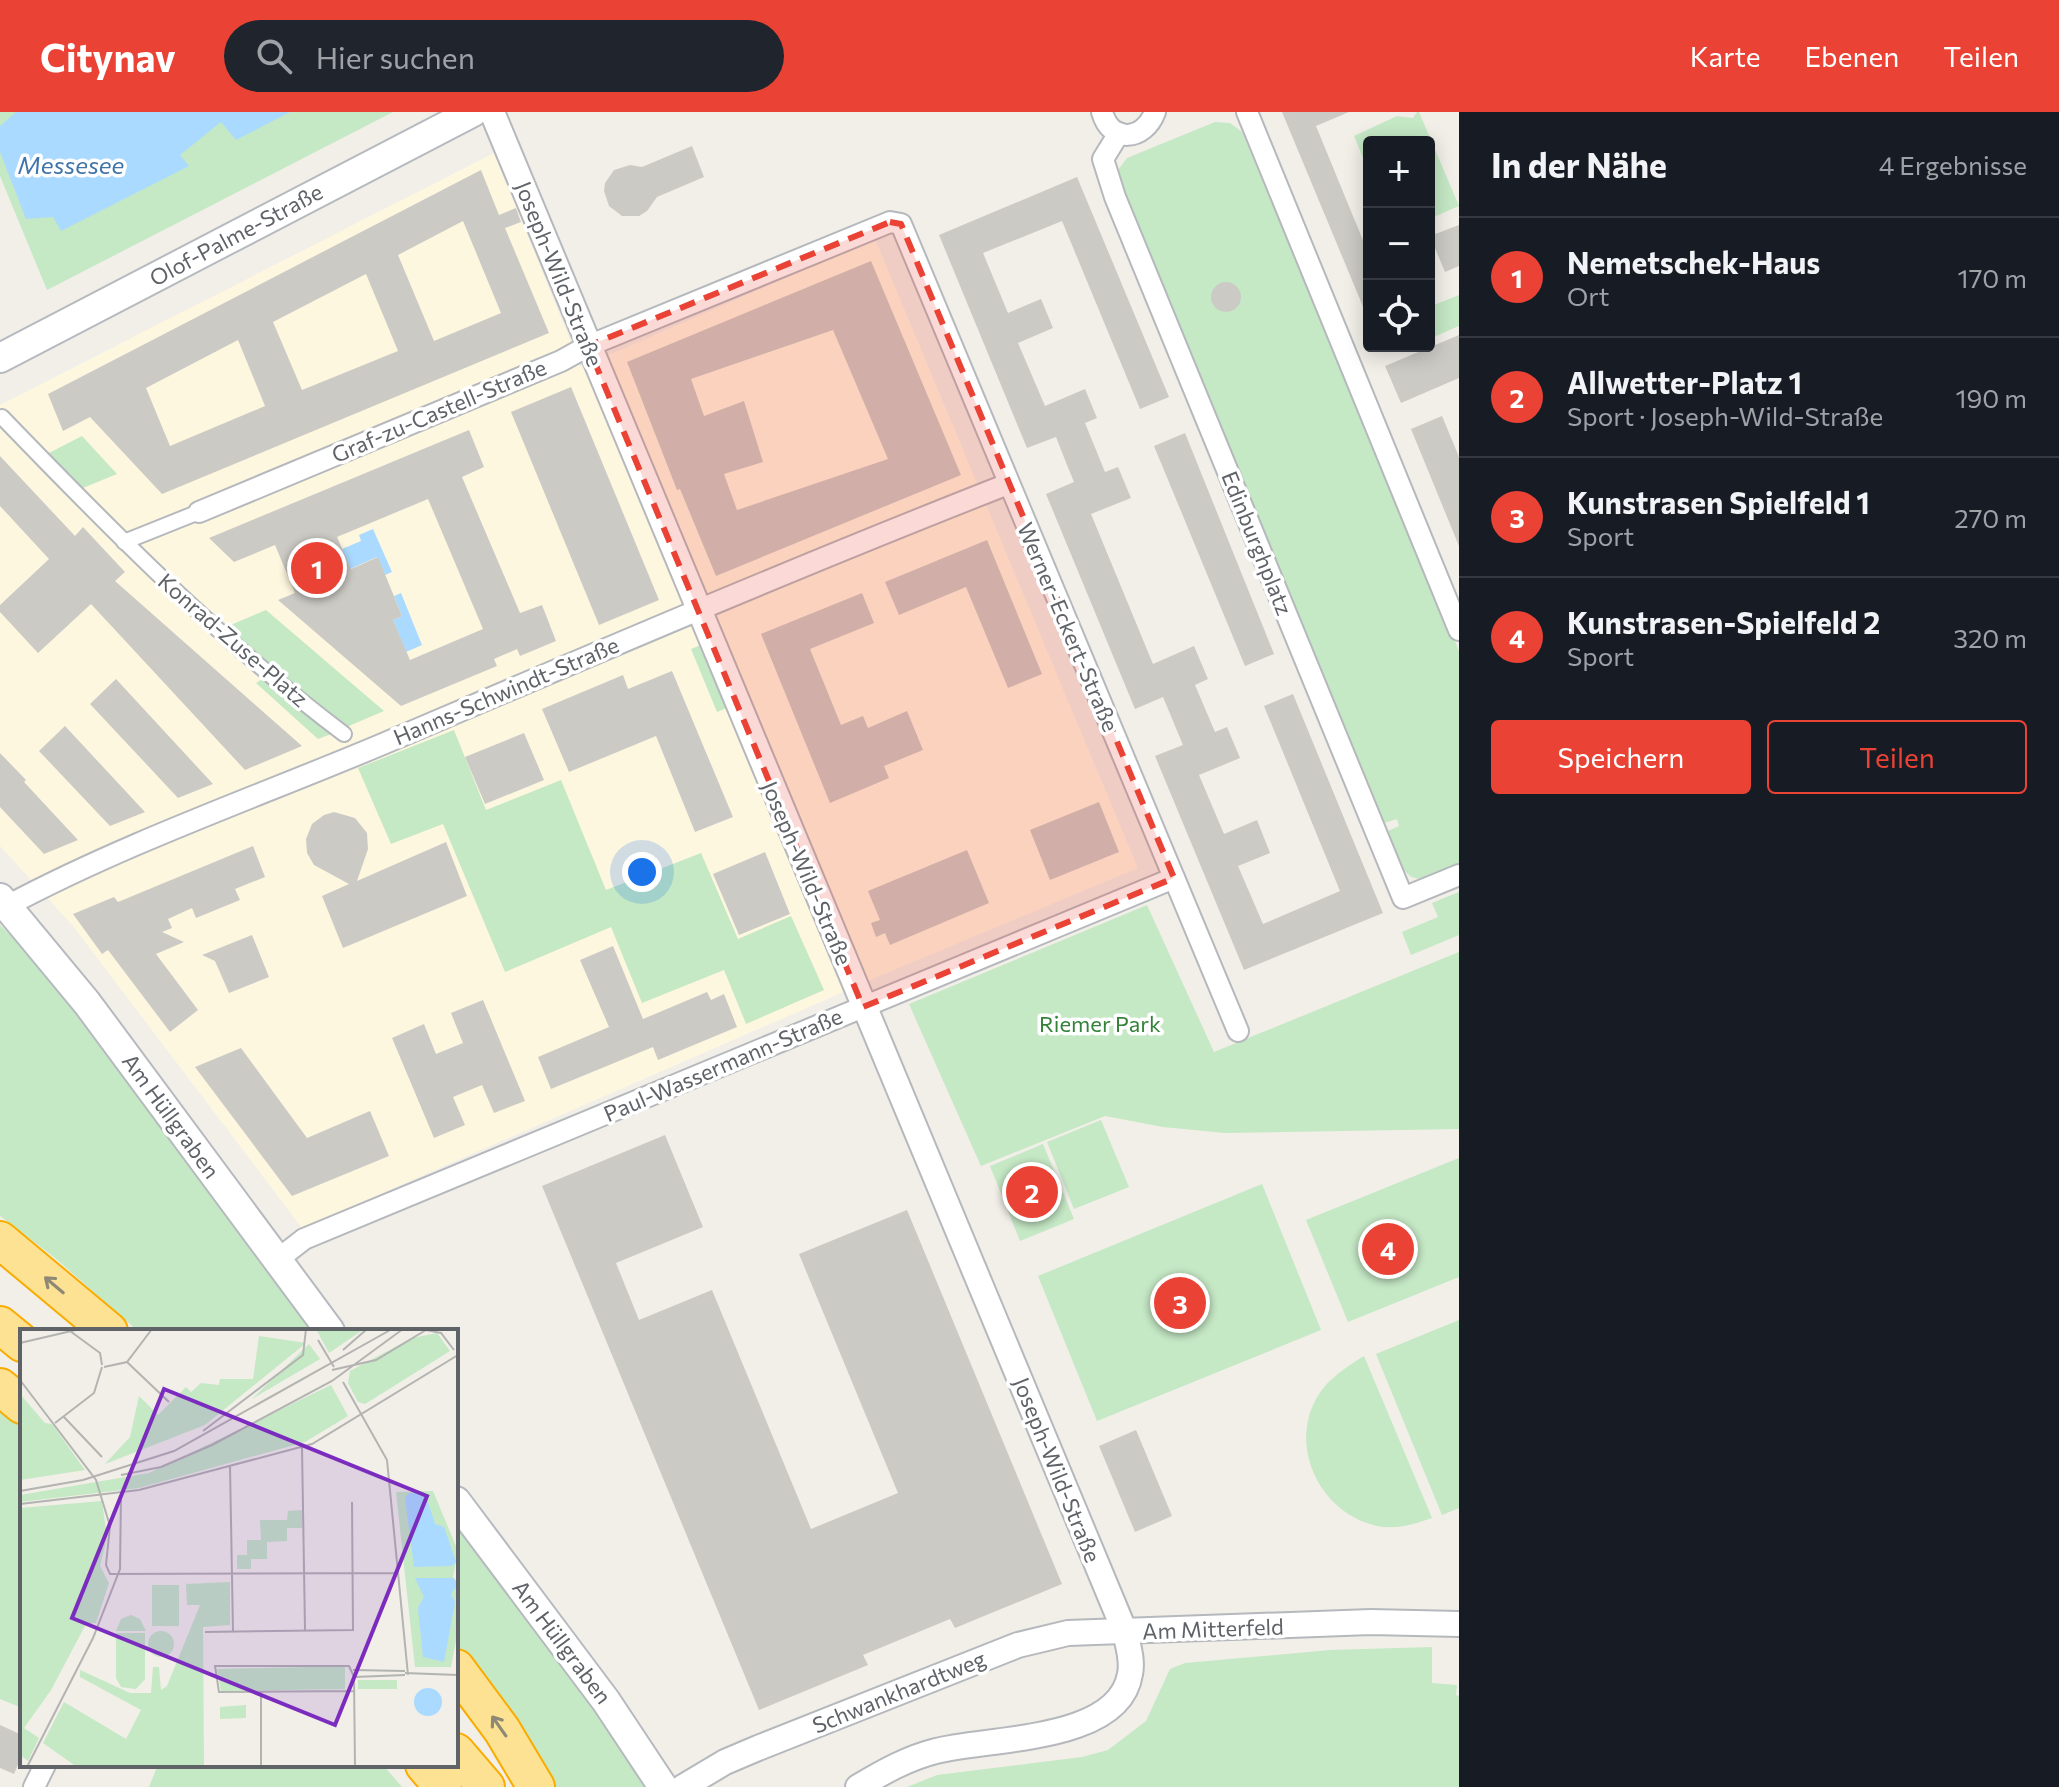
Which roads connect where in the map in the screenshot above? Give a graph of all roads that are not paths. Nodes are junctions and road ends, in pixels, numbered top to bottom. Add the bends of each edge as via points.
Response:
1 (473, 112) edge
2 (492, 112) edge
3 (1102, 112) edge
4 (1155, 112) edge
5 (1247, 112) edge
6 (1119, 133) junction
7 (901, 224) joint
8 (588, 346) junction
9 (0, 358) edge
10 (2, 417) edge
11 (1008, 484) junction
12 (199, 512) joint
13 (124, 542) junction
14 (1450, 586) edge
15 (698, 609) junction
16 (1459, 630) edge
17 (344, 734) dead end
18 (1459, 875) edge
19 (1174, 878) junction
20 (2, 902) edge
21 (863, 1007) junction
22 (1238, 1031) dead end
23 (0, 1240) edge
24 (277, 1260) junction
25 (0, 1325) edge
26 (107, 1329) edge
27 (329, 1329) edge
28 (20, 1341) edge
29 (0, 1367) edge
30 (20, 1382) edge
31 (0, 1387) edge
32 (20, 1403) edge
33 (458, 1504) edge
34 (1459, 1624) edge
35 (1125, 1632) junction
36 (458, 1671) edge
37 (458, 1754) edge
38 (44, 1767) edge
39 (426, 1767) edge
40 (34, 1787) edge
41 (443, 1787) edge
42 (486, 1787) edge
43 (536, 1787) edge
44 (663, 1787) edge
45 (683, 1787) edge
46 (858, 1787) edge

1 - 9 main road, Olof-Palme-Straße
2 - 8 street, Joseph-Wild-Straße
3 - 6 street
4 - 6 street via 1141,132
5 - 14 street
6 - 18 street, Edinburghplatz via 1103,159 1115,197 1403,898
7 - 8 street, Graf-zu-Castell-Straße via 890,222
7 - 11 street, Werner-Eckert-Straße
8 - 12 street, Graf-zu-Castell-Straße
8 - 15 street, Joseph-Wild-Straße
10 - 13 street, Konrad-Zuse-Platz
11 - 15 street, Hanns-Schwindt-Straße
11 - 19 street, Werner-Eckert-Straße
12 - 13 street
13 - 17 street, Konrad-Zuse-Platz via 257,665
14 - 16 street
15 - 20 street, Hanns-Schwindt-Straße
15 - 21 street, Joseph-Wild-Straße
19 - 21 street, Paul-Wassermann-Straße
19 - 22 street, Werner-Eckert-Straße
20 - 24 main road, Am Hüllgraben via 87,1003
21 - 24 street, Paul-Wassermann-Straße via 304,1239
21 - 35 street, Joseph-Wild-Straße
26 -> 23 highway
24 - 27 main road, Am Hüllgraben
25 - 28 highway
29 - 30 highway
31 - 32 highway
33 - 44 main road, Am Hüllgraben via 606,1701
34 - 35 street, Am Mitterfeld via 1371,1622
35 - 45 street, Schwankhardtweg via 1082,1631 1018,1645 725,1762
35 - 46 street, Am Mitterfeld via 1130,1676 1120,1699 1103,1715 1057,1730 927,1753
43 -> 36 highway
37 - 42 highway
38 - 40 street
39 - 41 highway

